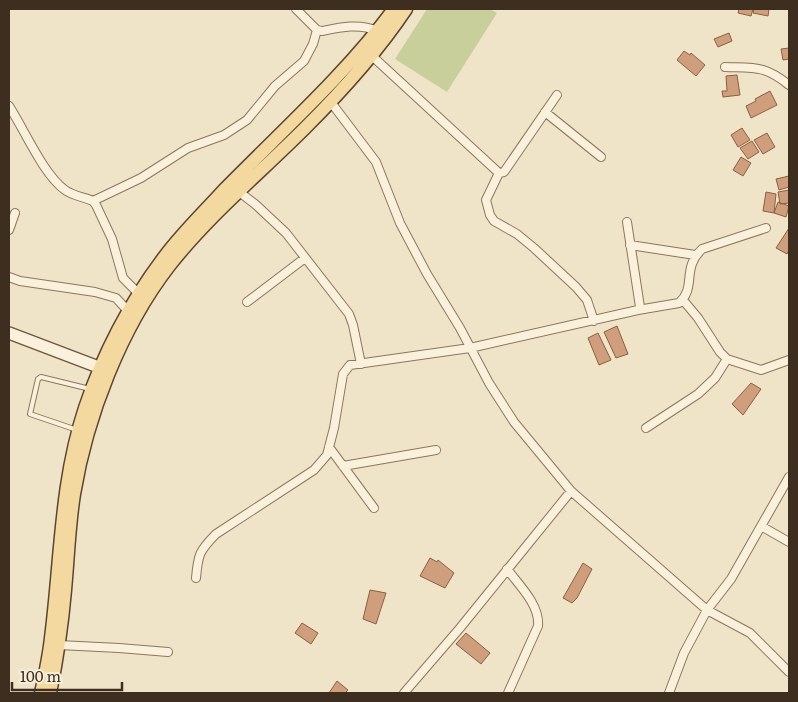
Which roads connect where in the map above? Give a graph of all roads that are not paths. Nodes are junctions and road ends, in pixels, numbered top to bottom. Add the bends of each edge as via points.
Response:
1 (296, 9) edge
2 (394, 9) edge
3 (406, 9) edge
4 (317, 30) junction
5 (378, 31) junction
6 (370, 55) junction
7 (725, 67) dead end
8 (789, 85) edge
9 (557, 95) dead end
10 (330, 102) junction
11 (9, 106) edge
12 (545, 112) junction
13 (601, 157) dead end
14 (499, 173) junction
15 (238, 191) junction
16 (93, 201) junction
17 (15, 213) dead end
18 (626, 222) dead end
19 (766, 228) dead end
20 (9, 230) edge
21 (630, 245) junction
22 (695, 255) junction
23 (305, 258) junction
24 (9, 277) edge
25 (139, 294) junction
26 (683, 300) junction
27 (247, 302) dead end
28 (638, 310) junction
29 (129, 312) junction
30 (594, 321) junction
31 (9, 333) edge
32 (470, 348) junction
33 (727, 359) junction
34 (789, 360) edge
35 (361, 364) junction
36 (101, 368) junction
37 (93, 390) junction
38 (646, 428) dead end
39 (79, 430) junction
40 (329, 447) junction
41 (436, 450) dead end
42 (343, 466) junction
43 (789, 477) edge
44 (571, 491) junction
45 (374, 508) dead end
46 (761, 526) junction
47 (789, 542) edge
48 (506, 569) junction
49 (196, 578) dead end
50 (706, 610) junction
51 (59, 645) junction
52 (168, 652) dead end
53 (789, 672) edge
54 (41, 693) edge
55 (50, 693) edge
56 (404, 693) edge
57 (508, 693) edge
58 (669, 693) edge

1 - 4 street
2 - 5 main road
3 - 6 main road
4 - 5 street via 352,25
4 - 16 street via 304,61 275,86 247,120 224,135 188,148 141,178
5 - 25 main road via 188,229
6 - 10 main road
6 - 14 street
7 - 8 street via 762,68
9 - 12 street
10 - 15 main road
10 - 32 street via 376,162 400,223
11 - 16 street via 58,184 66,191
12 - 13 street
12 - 14 street via 504,172
14 - 30 street via 486,200 490,215 534,248 576,288 587,300
15 - 23 street via 286,233
15 - 51 main road via 192,238 149,294 110,369 94,412 74,493
16 - 25 street via 112,239 123,278
17 - 20 street
18 - 21 street
19 - 22 street via 722,241
21 - 22 street
21 - 28 street
22 - 26 street
23 - 27 street
23 - 35 street via 349,314
24 - 29 street via 116,298
25 - 29 main road
26 - 28 street
26 - 33 street
28 - 30 street
29 - 36 main road
30 - 32 street
31 - 36 street
32 - 35 street
32 - 44 street via 514,422
33 - 34 street via 761,370
33 - 38 street via 715,378 698,394
35 - 40 street via 350,366 343,374
36 - 37 main road
37 - 39 main road
37 - 39 lane via 41,376 38,379 30,414
39 - 54 main road via 64,495 51,637
40 - 42 street
40 - 49 street via 323,461 314,470 216,534 203,547
41 - 42 street
42 - 45 street
43 - 46 street
44 - 48 street
44 - 50 street
46 - 47 street
46 - 50 street via 731,579
48 - 56 street
48 - 57 street via 529,599 539,619
50 - 53 street via 750,633
50 - 58 street via 684,653
51 - 52 street
51 - 55 main road

